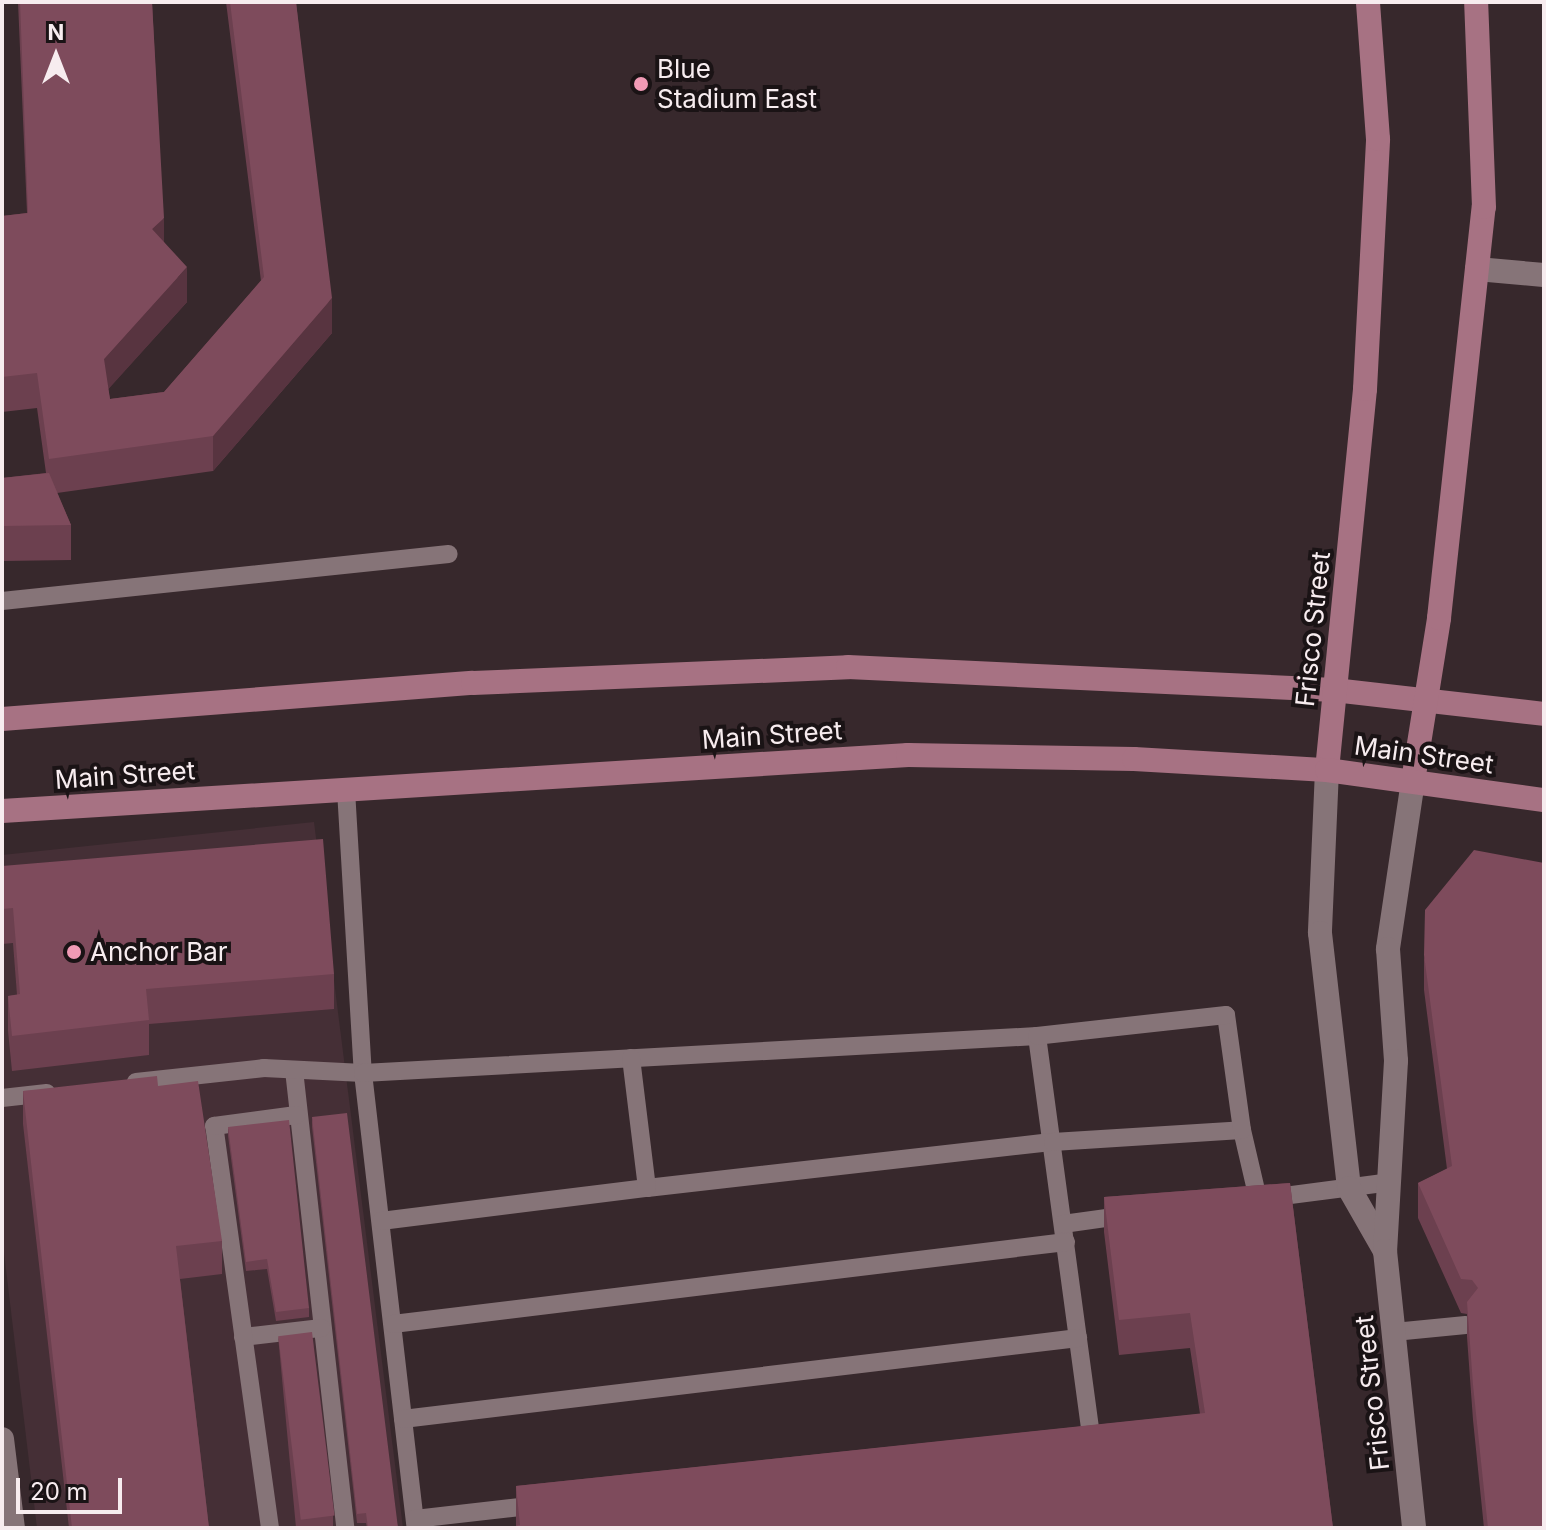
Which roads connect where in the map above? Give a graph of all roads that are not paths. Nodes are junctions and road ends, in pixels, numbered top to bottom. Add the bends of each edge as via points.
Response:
1 (1368, 2) edge
2 (1476, 2) edge
3 (1477, 269) junction
4 (1544, 275) edge
5 (449, 554) dead end
6 (2, 601) edge
7 (1334, 690) junction
8 (1426, 698) junction
9 (1544, 714) edge
10 (2, 719) edge
11 (1327, 770) junction
12 (1413, 781) junction
13 (346, 790) junction
14 (1544, 800) edge
15 (2, 811) edge
16 (1037, 1036) junction
17 (631, 1058) junction
18 (294, 1070) junction
19 (363, 1073) junction
20 (112, 1085) edge
21 (66, 1090) edge
22 (2, 1098) edge
23 (296, 1115) junction
24 (1242, 1130) junction
25 (1053, 1142) junction
26 (1391, 1182) junction
27 (647, 1188) junction
28 (1349, 1188) junction
29 (1153, 1212) edge
30 (381, 1221) junction
31 (1064, 1233) junction
32 (1385, 1251) junction
33 (393, 1324) junction
34 (1466, 1325) edge
35 (321, 1328) junction
36 (1394, 1332) junction
37 (243, 1337) junction
38 (1078, 1338) junction
39 (403, 1419) junction
40 (2, 1439) edge
41 (1060, 1441) edge
42 (554, 1504) edge
43 (416, 1524) edge
44 (13, 1528) edge
45 (270, 1528) edge
46 (345, 1528) edge
47 (1414, 1528) edge

1 - 7 main road, Frisco Street via 1378,139 1365,389
2 - 3 main road, Frisco Street via 1484,207
3 - 4 street
3 - 8 main road, Frisco Street
5 - 6 lane
7 - 8 main road, Main Street
7 - 10 main road, Main Street via 848,667 697,670
7 - 11 main road, Frisco Street
8 - 9 main road, Main Street
8 - 12 main road, Frisco Street
11 - 12 main road, Main Street
11 - 13 main road, Main Street via 1134,759 908,755
11 - 28 street, Frisco Street via 1320,933
12 - 14 main road, Main Street
12 - 26 street, Frisco Street via 1388,949 1396,1061
13 - 15 main road, Main Street
13 - 19 lane
16 - 17 lane
16 - 24 lane via 1226,1015
16 - 25 lane
17 - 19 lane
17 - 27 lane
18 - 19 lane
18 - 20 lane via 264,1068
18 - 23 lane
19 - 30 lane
21 - 22 lane
23 - 35 lane
23 - 37 lane via 214,1126
24 - 25 lane
24 - 28 lane via 1251,1200
25 - 27 lane
25 - 31 lane
26 - 28 lane
26 - 32 street, Frisco Street
27 - 30 lane
28 - 32 street, Frisco Street
29 - 31 lane
30 - 33 lane
31 - 33 lane
31 - 38 lane
32 - 36 street, Frisco Street
33 - 39 lane
34 - 36 lane
35 - 37 lane
35 - 46 lane
36 - 47 street, Frisco Street
37 - 45 lane
38 - 39 lane
38 - 41 lane via 1091,1437
39 - 43 lane
40 - 44 street
42 - 43 lane

